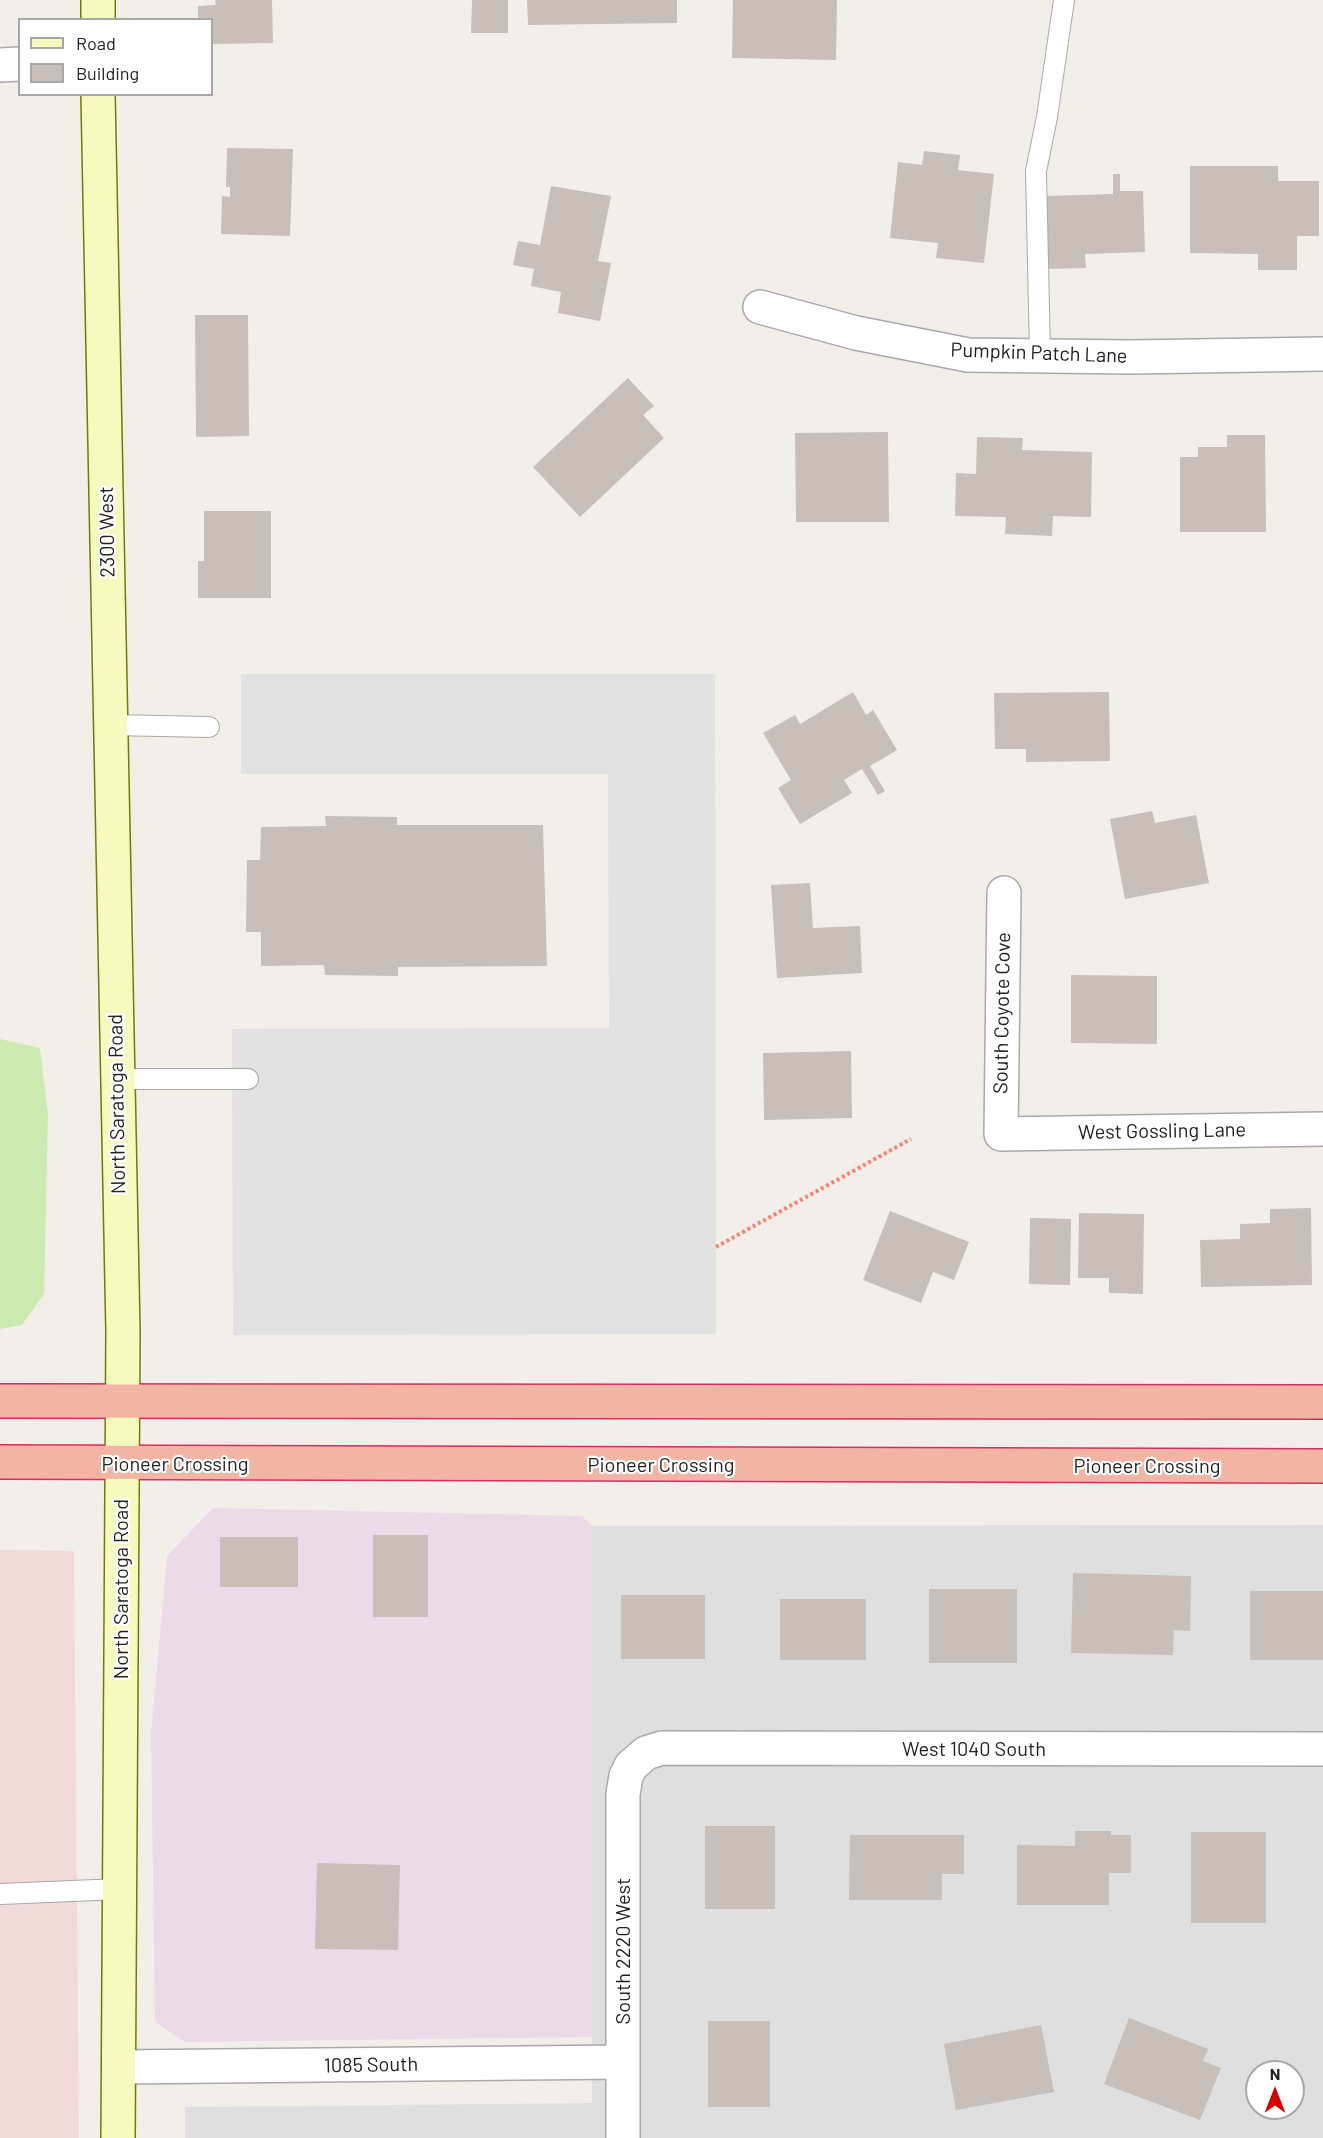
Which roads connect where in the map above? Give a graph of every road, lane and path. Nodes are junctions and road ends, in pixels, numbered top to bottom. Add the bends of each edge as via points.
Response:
1 (98, 0) edge
2 (1064, 0) edge
3 (98, 18) edge
4 (18, 64) edge
5 (0, 65) edge
6 (98, 96) edge
7 (760, 307) dead end
8 (1323, 354) edge
9 (1040, 355) junction
10 (111, 725) junction
11 (209, 727) dead end
12 (1004, 893) dead end
13 (114, 969) joint
14 (117, 1079) junction
15 (248, 1079) dead end
16 (1323, 1129) edge
17 (1001, 1134) joint
18 (911, 1139) dead end
19 (716, 1247) dead end
20 (0, 1401) edge
21 (122, 1401) junction
22 (1323, 1402) edge
23 (0, 1462) edge
24 (122, 1463) junction
25 (1323, 1466) edge
26 (1323, 1749) edge
27 (632, 1766) joint
28 (120, 1888) junction
29 (0, 1894) edge
30 (623, 2062) junction
31 (119, 2067) junction
32 (118, 2138) edge
33 (623, 2138) edge

1 - 3 main road
2 - 9 lane via 1036,171
4 - 5 street
6 - 10 main road, 2300 West
7 - 9 street, Pumpkin Patch Lane via 856,333 968,355
8 - 9 street, Pumpkin Patch Lane
10 - 11 lane
10 - 13 main road, 2300 West
12 - 17 street, South Coyote Cove
13 - 14 main road, North Saratoga Road
14 - 15 lane
14 - 21 main road, North Saratoga Road
16 - 17 street, West Gossling Lane
18 - 19 path
20 - 21 highway
21 - 22 highway
21 - 24 main road, North Saratoga Road
23 - 24 highway, Pioneer Crossing
24 - 25 highway, Pioneer Crossing
24 - 28 main road, North Saratoga Road
26 - 27 street, West 1040 South via 662,1748 646,1753
27 - 30 street, South 2220 West via 623,1794
28 - 29 lane
28 - 31 main road, North Saratoga Road
30 - 31 street, 1085 South
30 - 33 street, South 2220 West
31 - 32 main road, North Saratoga Road

